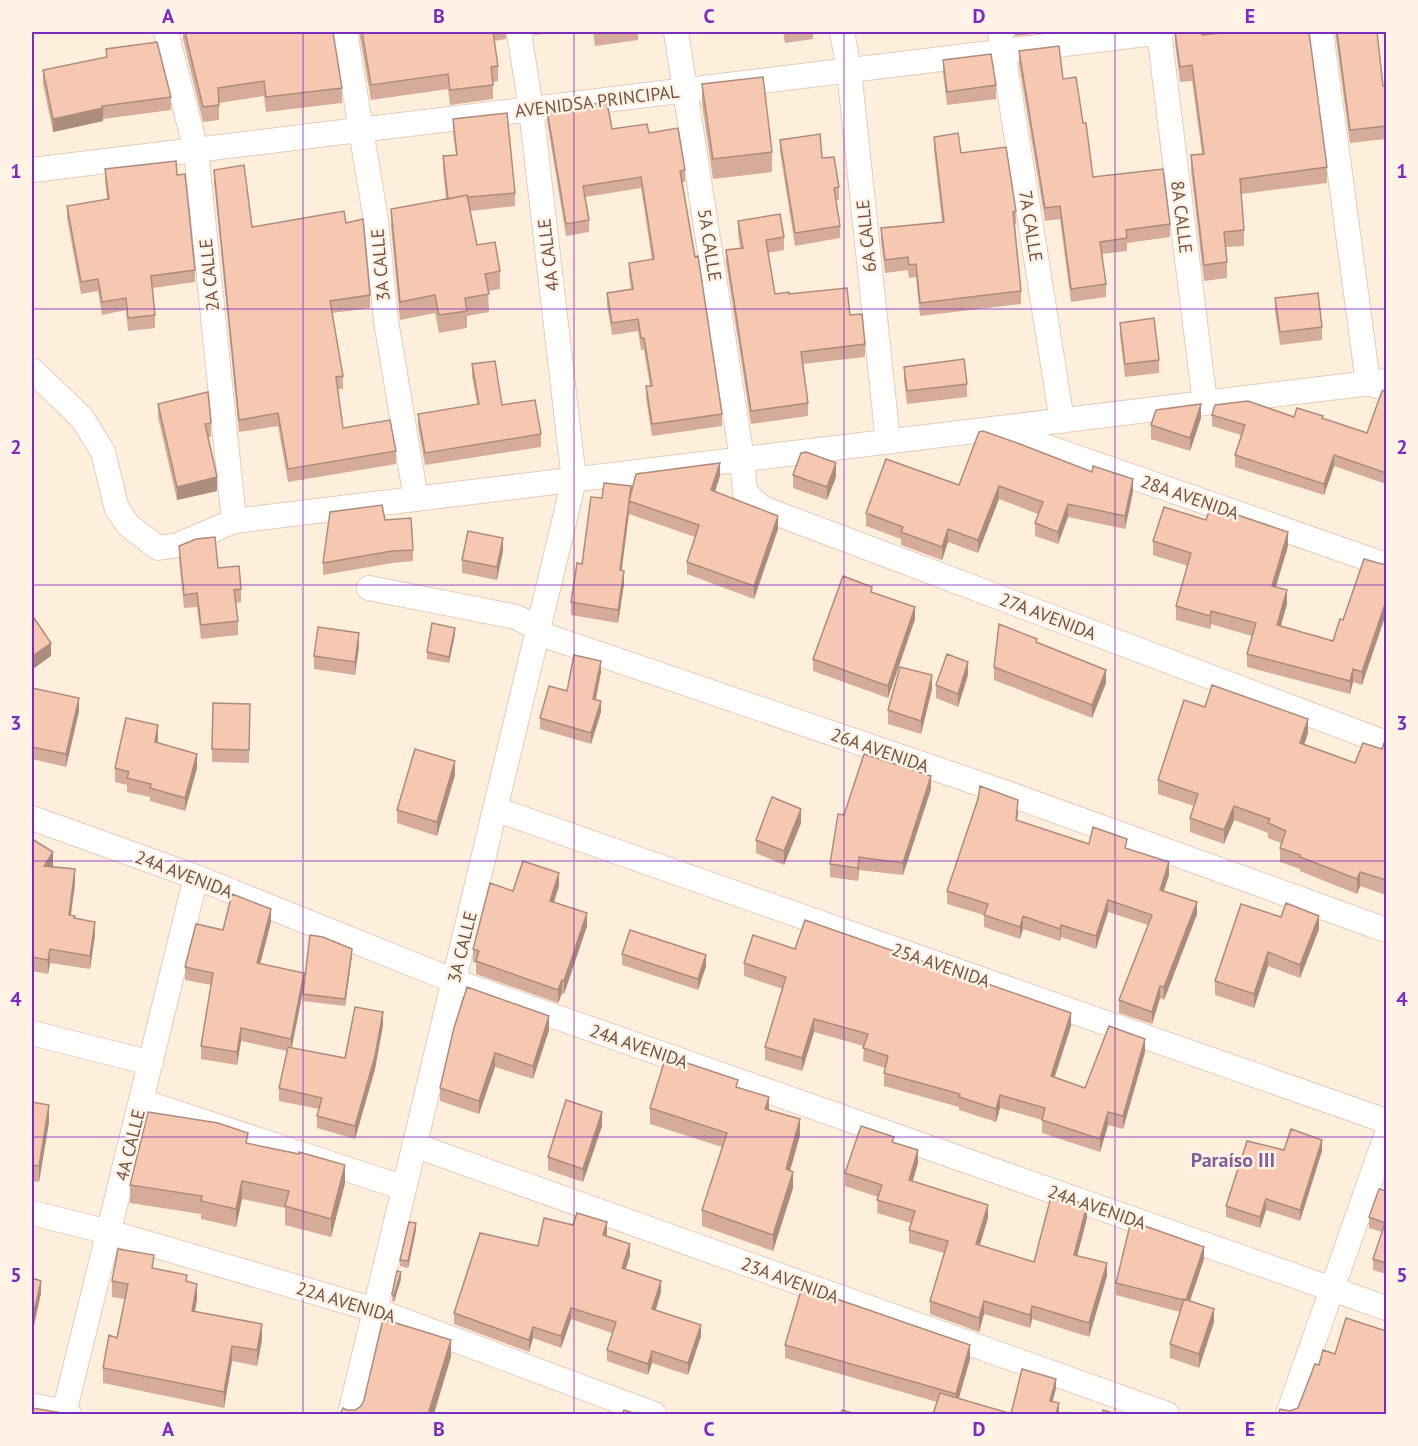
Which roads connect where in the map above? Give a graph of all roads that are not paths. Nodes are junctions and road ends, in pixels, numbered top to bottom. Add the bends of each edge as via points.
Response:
1 (166, 32) edge
2 (345, 32) edge
3 (519, 32) edge
4 (676, 32) edge
5 (842, 32) edge
6 (1160, 32) edge
7 (1321, 32) edge
8 (1001, 41) edge
9 (849, 70) junction
10 (686, 90) junction
11 (531, 109) junction
12 (363, 130) junction
13 (196, 150) junction
14 (32, 170) edge
15 (32, 370) edge
16 (1380, 384) edge
17 (1205, 403) junction
18 (1062, 421) junction
19 (994, 429) junction
20 (888, 442) junction
21 (742, 459) junction
22 (574, 480) junction
23 (416, 499) junction
24 (234, 521) junction
25 (1386, 565) edge
26 (369, 588) dead end
27 (538, 633) junction
28 (1386, 743) edge
29 (495, 809) junction
30 (32, 818) edge
31 (196, 877) junction
32 (1386, 930) edge
33 (454, 981) junction
34 (32, 1033) edge
35 (151, 1063) junction
36 (141, 1101) junction
37 (1386, 1121) edge
38 (1386, 1136) edge
39 (414, 1144) junction
40 (404, 1188) junction
41 (32, 1213) edge
42 (109, 1232) junction
43 (1332, 1290) junction
44 (1386, 1308) edge
45 (375, 1310) junction
46 (32, 1405) edge
47 (67, 1414) edge
48 (350, 1414) edge
49 (654, 1414) edge
50 (1167, 1414) edge
51 (1288, 1414) edge

1 - 13 street, 2A CALLE
2 - 12 street, 3A CALLE
3 - 11 street, 4A CALLE
4 - 10 street, 5A CALLE
5 - 9 street, 6A CALLE
6 - 8 street, AVENIDSA PRINCIPAL
6 - 17 street, 8A CALLE
7 - 16 street
8 - 9 street, AVENIDSA PRINCIPAL
8 - 18 street, 7A CALLE
9 - 10 street, AVENIDSA PRINCIPAL
9 - 20 street, 6A CALLE
10 - 11 street, AVENIDSA PRINCIPAL
10 - 21 street, 5A CALLE
11 - 12 street, AVENIDSA PRINCIPAL
11 - 22 street, 4A CALLE
12 - 13 street, AVENIDSA PRINCIPAL
12 - 23 street, 3A CALLE via 386,321
13 - 14 street, AVENIDSA PRINCIPAL
13 - 24 street, 2A CALLE
15 - 24 street via 82,418 104,452 117,509 144,538 158,548 178,545
16 - 17 street
17 - 18 street
18 - 19 street
19 - 20 street
19 - 25 street, 28A AVENIDA
20 - 21 street
21 - 22 street
21 - 28 street, 27A AVENIDA via 746,492 762,508
22 - 23 street
22 - 27 street, 3A CALLE
23 - 24 street
26 - 27 street, 26A AVENIDA via 516,618
27 - 29 street, 3A CALLE
27 - 32 street, 26A AVENIDA via 1001,791
29 - 33 street, 3A CALLE
29 - 37 street, 25A AVENIDA
30 - 31 street, 24A AVENIDA
31 - 33 street, 24A AVENIDA
31 - 35 street, 4A CALLE
33 - 39 street, 3A CALLE
33 - 43 street, 24A AVENIDA
34 - 35 street
35 - 36 street, 4A CALLE
36 - 40 street
36 - 42 street, 4A CALLE
38 - 43 street
39 - 40 street, 3A CALLE
39 - 50 street, 23A AVENIDA
40 - 45 street, 3A CALLE
41 - 42 street, 22A AVENIDA
42 - 45 street, 22A AVENIDA
42 - 47 street, 4A CALLE
43 - 44 street, 24A AVENIDA
43 - 51 street
45 - 48 street, 3A CALLE
45 - 49 street, 22A AVENIDA
46 - 47 street

